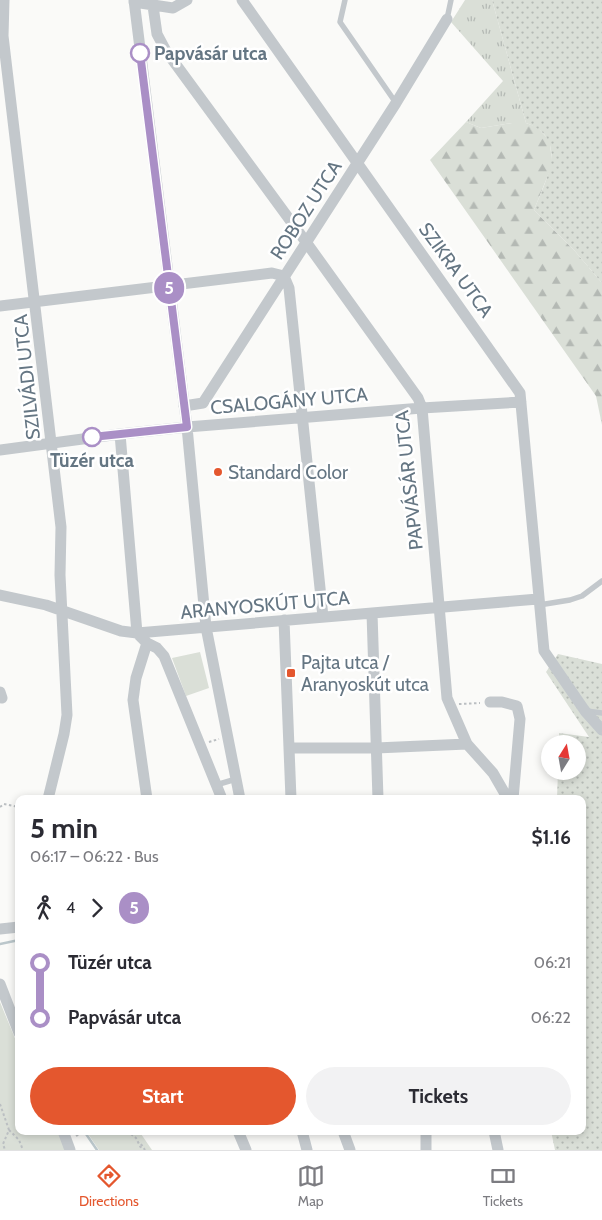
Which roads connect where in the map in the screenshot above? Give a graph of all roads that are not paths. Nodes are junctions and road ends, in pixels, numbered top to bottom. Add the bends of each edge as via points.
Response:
1 (4, 0) edge
2 (187, 0) edge
3 (242, 0) edge
4 (346, 0) edge
5 (451, 0) edge
6 (134, 1) edge
7 (153, 6) junction
8 (447, 19) joint
9 (2, 40) edge
10 (396, 103) junction
11 (357, 163) junction
12 (306, 242) junction
13 (284, 276) junction
14 (169, 286) junction
15 (36, 302) junction
16 (0, 306) edge
17 (521, 402) junction
18 (184, 406) junction
19 (422, 408) junction
20 (303, 418) junction
21 (187, 427) junction
22 (120, 434) junction
23 (52, 443) junction
24 (0, 450) edge
25 (602, 581) edge
26 (0, 595) edge
27 (539, 602) junction
28 (438, 607) junction
29 (62, 610) junction
30 (372, 613) junction
31 (323, 617) junction
32 (284, 620) junction
33 (206, 627) junction
34 (137, 633) junction
35 (147, 643) junction
36 (490, 702) road end
37 (585, 711) junction
38 (602, 713) edge
39 (602, 730) edge
40 (467, 744) junction
41 (289, 748) junction
42 (376, 748) junction
43 (236, 779) junction
44 (216, 785) junction
45 (49, 795) edge
46 (146, 795) edge
47 (220, 795) edge
48 (239, 795) edge
49 (291, 795) edge
50 (378, 795) edge
51 (506, 795) edge
52 (513, 795) edge
53 (15, 927) edge
54 (0, 929) edge
55 (0, 984) edge
56 (15, 1023) edge
57 (240, 1135) edge
58 (302, 1135) edge
59 (344, 1135) edge
60 (426, 1135) edge
61 (495, 1135) edge
62 (304, 1149) edge
63 (246, 1150) edge
64 (350, 1150) edge
65 (426, 1150) edge
66 (498, 1150) edge

1 - 9 street, SZILVÁDI UTCA
2 - 7 street via 173,8
3 - 11 street, SZIKRA UTCA
4 - 10 lane via 340,22
5 - 8 lane
6 - 7 street
6 - 14 street
7 - 12 street, PAPVÁSÁR UTCA via 157,34 166,51
8 - 10 street, ROBOZ UTCA
9 - 15 street, SZILVÁDI UTCA
10 - 11 street, ROBOZ UTCA
11 - 12 street, ROBOZ UTCA
11 - 17 street, SZIKRA UTCA via 515,384
12 - 13 street, ROBOZ UTCA
12 - 19 street, PAPVÁSÁR UTCA
13 - 14 street via 272,274
13 - 18 street, ROBOZ UTCA via 203,404
13 - 20 street via 289,288
14 - 15 street
14 - 18 street
15 - 16 street
15 - 23 street, SZILVÁDI UTCA
17 - 19 street, CSALOGÁNY UTCA
17 - 27 street, SZIKRA UTCA
18 - 21 street
19 - 20 street, CSALOGÁNY UTCA
19 - 28 street, PAPVÁSÁR UTCA
20 - 21 street, CSALOGÁNY UTCA
20 - 31 street
21 - 22 street, CSALOGÁNY UTCA
21 - 33 street
22 - 23 street, CSALOGÁNY UTCA
22 - 34 street
23 - 24 street, CSALOGÁNY UTCA
23 - 29 street, SZILVÁDI UTCA via 61,527
25 - 27 lane, ARANYOSKÚT UTCA via 582,596
26 - 29 street, ARANYOSKÚT UTCA
27 - 28 street, ARANYOSKÚT UTCA
27 - 37 street, SZIKRA UTCA via 544,651
28 - 30 street, ARANYOSKÚT UTCA
28 - 40 street, PAPVÁSÁR UTCA via 448,704
29 - 34 street, ARANYOSKÚT UTCA via 108,628
29 - 45 street, SZILVÁDI UTCA via 66,716
30 - 31 street, ARANYOSKÚT UTCA
30 - 42 street
31 - 32 street, ARANYOSKÚT UTCA
32 - 33 street, ARANYOSKÚT UTCA
32 - 41 street
33 - 34 street, ARANYOSKÚT UTCA
33 - 43 street
34 - 35 street
35 - 44 street via 164,656
35 - 46 street via 132,700
36 - 52 street via 517,706 520,718
37 - 38 lane
37 - 39 street, SZIKRA UTCA
40 - 42 street
40 - 51 street, PAPVÁSÁR UTCA via 493,773
41 - 42 street
41 - 49 street
42 - 50 street
43 - 44 lane
43 - 48 street
44 - 47 street
53 - 54 street
55 - 56 street
57 - 63 street
58 - 62 street
59 - 64 street
60 - 65 street
61 - 66 street

